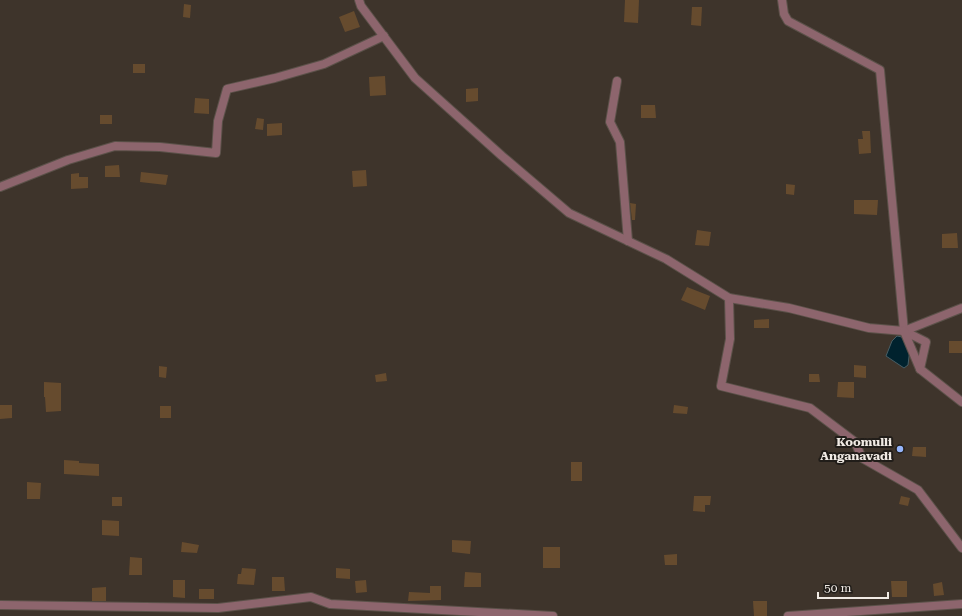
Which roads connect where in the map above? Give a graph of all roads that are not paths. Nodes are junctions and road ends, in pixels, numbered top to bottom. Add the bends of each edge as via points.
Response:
1 (359, 0) edge
2 (782, 0) edge
3 (384, 36) junction
4 (617, 81) dead end
5 (0, 187) edge
6 (628, 240) junction
7 (730, 298) junction
8 (962, 308) edge
9 (904, 331) junction
10 (920, 369) junction
11 (962, 402) edge
12 (962, 548) edge
13 (0, 604) edge
14 (962, 604) edge
15 (553, 616) edge
16 (788, 616) edge

1 - 3 street
2 - 9 street via 788,21 880,70
3 - 5 street via 324,64 227,89 218,121 216,153 160,147 115,146 68,160
3 - 6 street via 415,78 569,214
4 - 6 street via 610,122 620,142
6 - 7 street via 666,259
7 - 9 street via 789,308 869,328
7 - 12 street via 730,339 721,386 810,408 855,442 862,458 918,490
8 - 9 street
9 - 10 street
9 - 10 street via 926,342
10 - 11 street
13 - 15 street via 218,608 311,597 330,604
14 - 16 street

